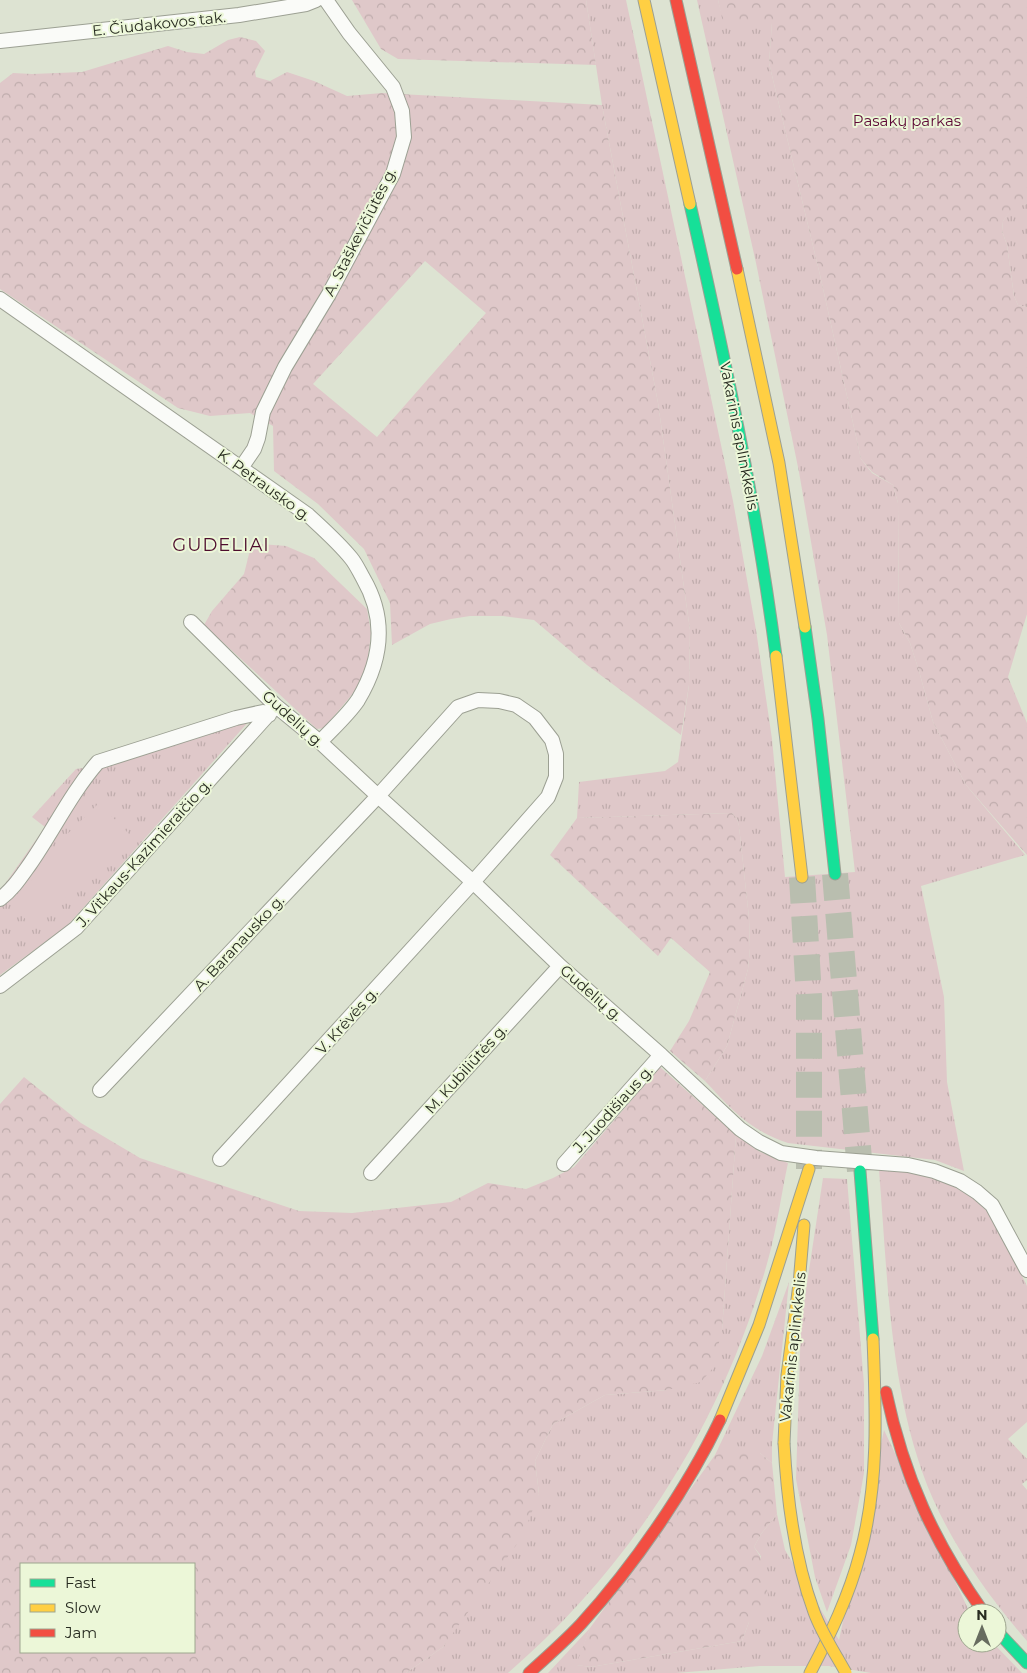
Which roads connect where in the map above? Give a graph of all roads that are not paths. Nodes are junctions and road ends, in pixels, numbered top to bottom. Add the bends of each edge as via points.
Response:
1 (316, 0) edge
2 (326, 0) edge
3 (644, 0) edge
4 (676, 0) edge
5 (0, 41) edge
6 (0, 299) edge
7 (241, 468) junction
8 (191, 622) dead end
9 (273, 711) junction
10 (320, 742) junction
11 (378, 796) junction
12 (836, 874) tunnel mouth
13 (802, 877) tunnel mouth
14 (473, 882) junction
15 (0, 899) edge
16 (560, 966) junction
17 (0, 986) edge
18 (661, 1055) junction
19 (100, 1090) dead end
20 (220, 1159) dead end
21 (564, 1164) dead end
22 (860, 1171) tunnel mouth
23 (371, 1173) dead end
24 (1027, 1270) edge
25 (872, 1306) junction
26 (977, 1603) edge
27 (1007, 1642) edge
28 (1027, 1663) edge
29 (529, 1673) edge
30 (810, 1673) edge
31 (846, 1673) edge

1 - 5 street, E. Čiudakovos tak. via 239,15
2 - 7 street, A. Staškevičiūtės g. via 393,86 402,111 404,138 392,174 329,294 281,375 263,412 254,449
3 - 13 highway, Vakarinis aplinkkelis via 718,328 748,478 777,658
4 - 12 highway via 778,460 822,741
6 - 7 street, K. Petrausko g.
7 - 10 street, K. Petrausko g. via 308,515 334,540 353,560 371,591 376,608 380,636 370,677 357,702
8 - 9 street, Gudelių g.
9 - 10 street, Gudelių g.
9 - 15 street via 236,718 98,762 84,777 12,890
9 - 17 street, J. Vitkaus-Kazimieraičio g. via 76,928
10 - 11 street, Gudelių g.
11 - 14 street, Gudelių g.
11 - 14 street, A. Baranausko g. via 458,707 478,700 499,701 516,705 535,718 552,740 556,754 553,788 548,798
11 - 19 street, A. Baranausko g.
14 - 16 street, Gudelių g.
14 - 20 street, V. Krėvės g.
16 - 18 street, Gudelių g.
16 - 23 street, M. Kubiliūtės g.
18 - 21 street, J. Juodišiaus g.
18 - 24 street, Gudelių g. via 740,1129 781,1153 908,1165 934,1170 960,1181 992,1205
22 - 25 highway
25 - 26 highway via 890,1414 910,1480 937,1542
25 - 30 highway via 875,1469 860,1554 831,1634
27 - 28 highway
29 - 31 highway, Vakarinis aplinkkelis, bridge via 580,1625 623,1574 699,1460 722,1416 761,1321 809,1169 787,1376 784,1443 790,1518 799,1563 815,1613

